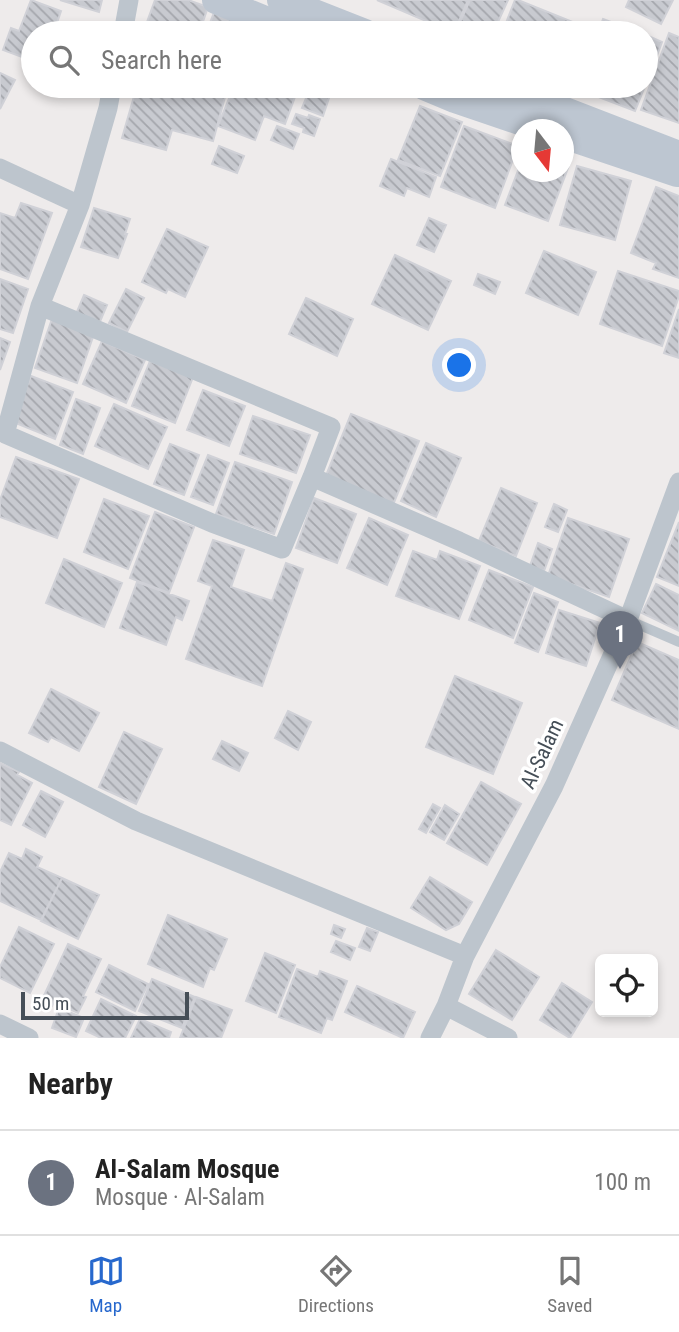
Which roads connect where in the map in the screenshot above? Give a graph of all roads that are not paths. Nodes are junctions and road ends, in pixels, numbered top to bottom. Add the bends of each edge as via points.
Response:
1 (129, 0) edge
2 (216, 0) edge
3 (281, 0) edge
4 (306, 15) edge
5 (125, 21) edge
6 (326, 21) edge
7 (110, 98) edge
8 (453, 98) edge
9 (531, 98) edge
10 (514, 119) edge
11 (574, 138) edge
12 (679, 155) edge
13 (0, 168) edge
14 (679, 174) edge
15 (80, 205) junction
16 (40, 306) junction
17 (312, 477) junction
18 (677, 492) edge
19 (628, 620) junction
20 (679, 642) edge
21 (0, 751) edge
22 (465, 956) junction
23 (446, 1006) junction
24 (0, 1024) edge
25 (29, 1038) edge
26 (430, 1038) edge
27 (506, 1038) edge

1 - 5 street
2 - 4 main road
3 - 4 main road
4 - 6 main road
7 - 15 street
8 - 10 main road
9 - 12 main road
11 - 14 main road
13 - 15 street
15 - 16 street
16 - 17 street via 331,426
16 - 17 street via 5,434 282,549
17 - 19 street
18 - 19 street, Al-Salam
19 - 20 lane
19 - 22 street, Al-Salam via 554,786
21 - 22 street via 136,821
22 - 23 street, Al-Salam
23 - 26 street, Al-Salam
23 - 27 street
24 - 25 street

